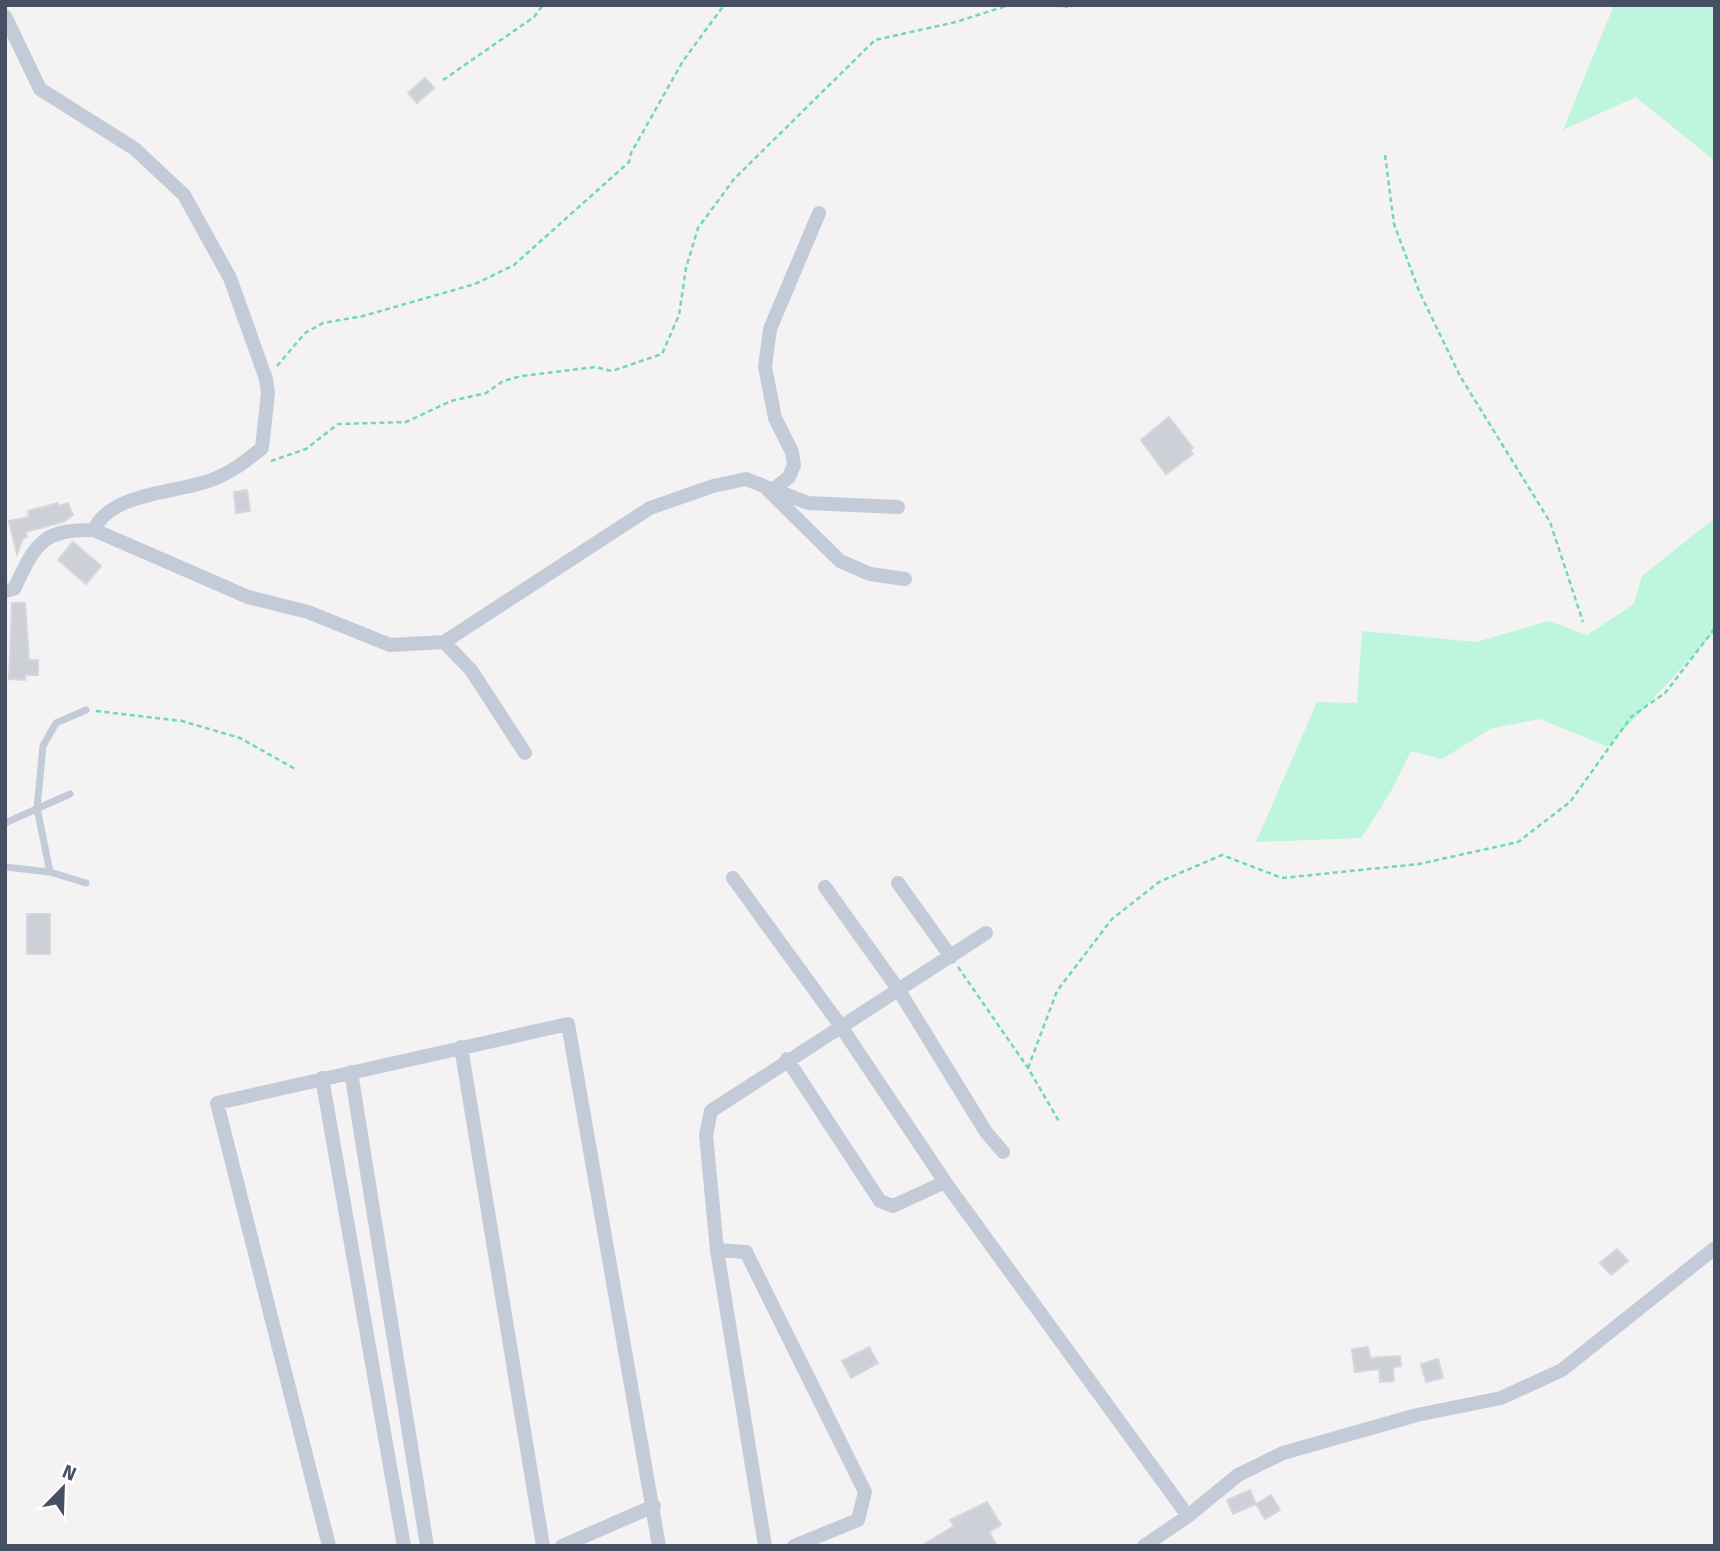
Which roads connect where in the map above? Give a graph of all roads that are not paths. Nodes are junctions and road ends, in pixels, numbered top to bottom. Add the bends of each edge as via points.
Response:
1 (5, 16) edge
2 (819, 213) dead end
3 (769, 488) junction
4 (898, 507) dead end
5 (94, 530) junction
6 (905, 579) dead end
7 (5, 591) edge
8 (444, 642) junction
9 (86, 710) road end
10 (525, 753) dead end
11 (70, 794) dead end
12 (37, 808) junction
13 (5, 823) edge
14 (5, 867) edge
15 (50, 872) junction
16 (733, 878) dead end
17 (86, 883) dead end
18 (898, 883) dead end
19 (825, 887) dead end
20 (986, 933) dead end
21 (951, 957) junction
22 (898, 989) junction
23 (840, 1025) junction
24 (461, 1047) junction
25 (787, 1059) junction
26 (351, 1072) junction
27 (322, 1078) junction
28 (1003, 1152) dead end
29 (946, 1182) junction
30 (1715, 1248) edge
31 (718, 1250) junction
32 (654, 1506) junction
33 (1188, 1516) junction
34 (328, 1546) edge
35 (404, 1546) edge
36 (427, 1546) edge
37 (543, 1546) edge
38 (562, 1546) edge
39 (659, 1546) edge
40 (765, 1546) edge
41 (794, 1546) edge
42 (1144, 1546) edge

1 - 5 street via 40,89 135,149 184,195 230,278 266,379 262,448 210,481 155,492 130,503 98,521
2 - 3 street via 770,329 765,367 775,418 794,466 789,477
3 - 4 street via 808,503
3 - 6 street via 840,561 870,574
3 - 8 street via 746,479 650,508
5 - 7 street via 69,530 40,541 14,589
5 - 8 street via 248,597 308,612 390,645
8 - 10 street via 471,670
9 - 12 lane via 57,723 43,746
11 - 12 lane
12 - 13 lane
12 - 15 lane
14 - 15 lane
15 - 17 lane
16 - 23 street
18 - 21 street
19 - 22 street
20 - 21 street
21 - 22 street
22 - 23 street
22 - 28 street
23 - 25 street
23 - 29 street
24 - 26 street
24 - 32 street via 568,1024
24 - 37 street
25 - 29 street via 880,1201 893,1206
25 - 31 street via 711,1111 706,1135
26 - 27 street
26 - 36 street
27 - 34 street via 217,1103
27 - 35 street
29 - 33 street
30 - 33 street via 1562,1370 1501,1398 1417,1415 1283,1453 1238,1475
31 - 40 street
31 - 41 street via 746,1252 865,1492 858,1520
32 - 38 street
32 - 39 street
33 - 42 street

